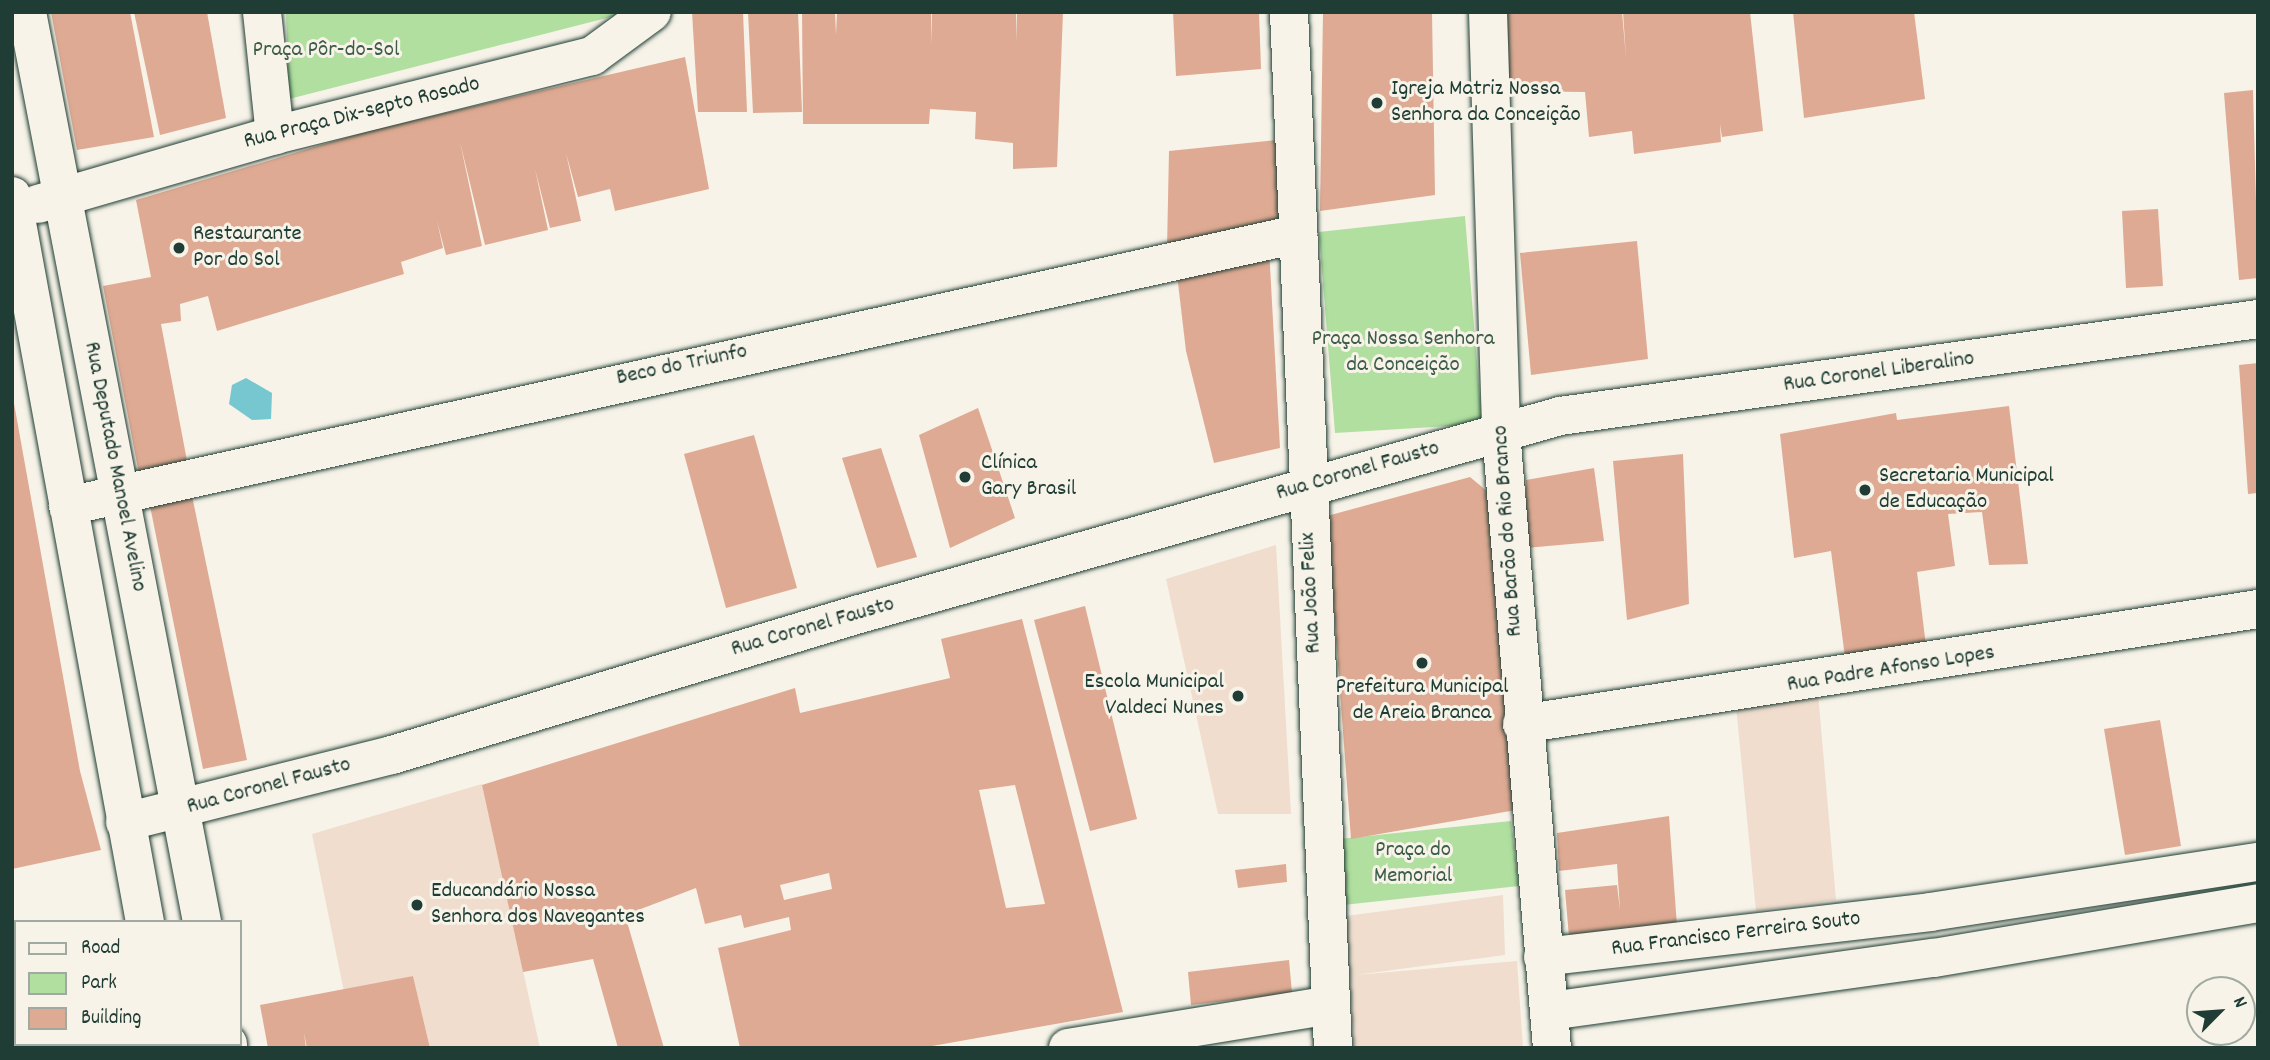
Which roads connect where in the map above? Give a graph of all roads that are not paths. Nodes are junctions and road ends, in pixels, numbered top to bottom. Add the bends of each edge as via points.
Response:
1 (27, 12) edge
2 (262, 12) edge
3 (652, 12) edge
4 (1289, 12) edge
5 (1488, 12) edge
6 (275, 135) junction
7 (62, 199) junction
8 (13, 205) edge
9 (1298, 233) junction
10 (2258, 319) edge
11 (1501, 432) junction
12 (1307, 489) junction
13 (119, 495) junction
14 (68, 506) junction
15 (2258, 609) edge
16 (1522, 724) junction
17 (179, 811) junction
18 (125, 822) junction
19 (2258, 862) edge
20 (2201, 871) junction
21 (2258, 903) edge
22 (2209, 910) junction
23 (1930, 912) junction
24 (145, 920) edge
25 (202, 920) edge
26 (1543, 957) junction
27 (1934, 958) junction
28 (1331, 1005) junction
29 (1551, 1029) edge
30 (1068, 1048) edge
31 (1333, 1048) edge

1 - 7 street, Rua Deputado Manoel Avelino
2 - 6 street
3 - 6 street, Rua Praça Dix-septo Rosado via 592,56
4 - 9 street, Rua João Felix
5 - 11 street, Rua Barão do Rio Branco
6 - 7 street, Rua Praça Dix-septo Rosado
7 - 8 street, Rua Praça Dix-septo Rosado
7 - 13 street, Rua Deputado Manoel Avelino
8 - 14 street
9 - 12 street, Rua João Felix
9 - 13 street, Beco do Triunfo
10 - 11 street, Rua Coronel Liberalino via 1560,416
11 - 12 street, Rua Coronel Fausto
11 - 16 street, Rua Barão do Rio Branco
12 - 17 street, Rua Coronel Fausto
12 - 28 street, Rua João Felix
13 - 14 street, Beco do Triunfo
13 - 17 street, Rua Deputado Manoel Avelino
14 - 18 street
15 - 16 street, Rua Padre Afonso Lopes
16 - 26 street, Rua Barão do Rio Branco
17 - 18 street, Rua Coronel Fausto
17 - 25 street, Rua Deputado Manoel Avelino
18 - 24 street
19 - 20 street, Rua Francisco Ferreira Souto
20 - 22 street
20 - 23 street, Rua Francisco Ferreira Souto
21 - 22 street, Rua Francisco Ferreira Souto
22 - 27 street, Rua Francisco Ferreira Souto
23 - 26 street, Rua Francisco Ferreira Souto
23 - 27 street
26 - 29 street, Rua Barão do Rio Branco
27 - 29 street, Rua Francisco Ferreira Souto
28 - 30 street
28 - 31 street, Rua João Felix

